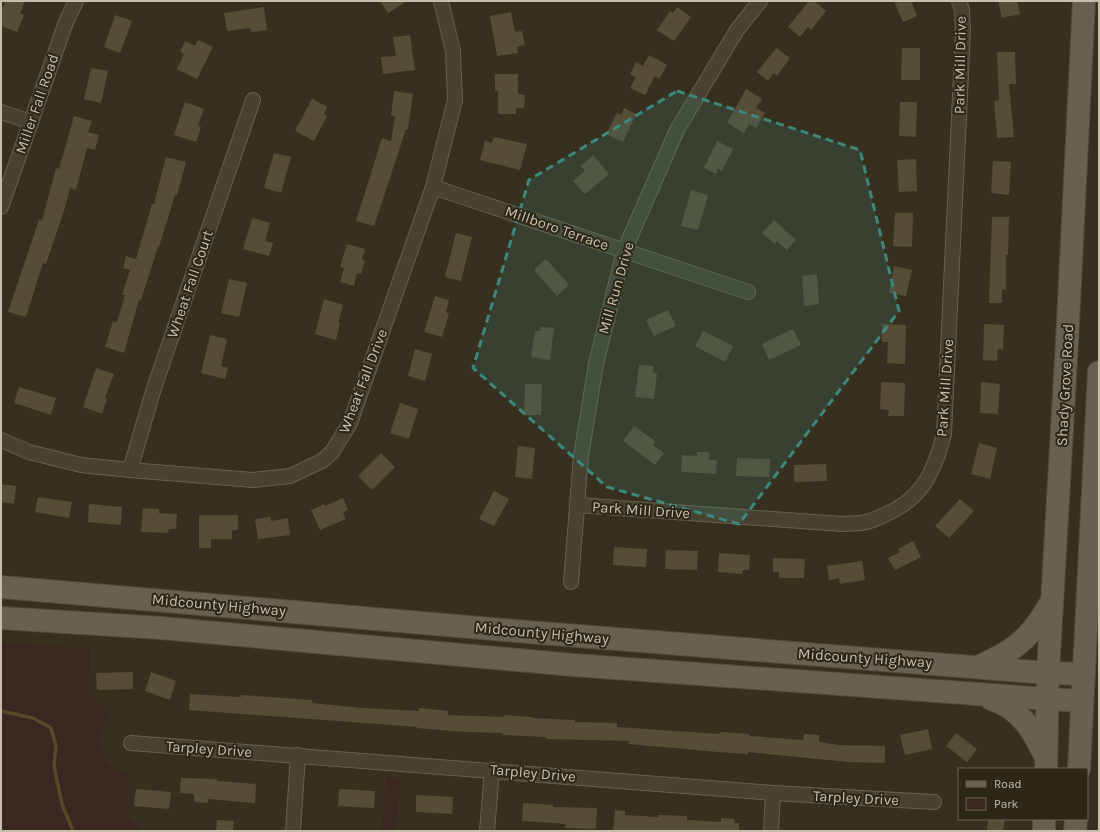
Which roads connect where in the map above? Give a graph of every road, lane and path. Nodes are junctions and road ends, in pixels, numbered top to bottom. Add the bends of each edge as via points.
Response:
1 (76, 1) edge
2 (441, 1) edge
3 (760, 1) edge
4 (959, 1) edge
5 (1084, 1) edge
6 (253, 100) dead end
7 (1, 112) edge
8 (30, 122) junction
9 (433, 187) junction
10 (1, 207) edge
11 (624, 251) junction
12 (748, 292) dead end
13 (1099, 372) edge
14 (1, 440) edge
15 (130, 470) junction
16 (577, 505) junction
17 (571, 582) dead end
18 (1, 587) edge
19 (1052, 600) junction
20 (1, 618) edge
21 (977, 667) junction
22 (1048, 673) junction
23 (1084, 674) junction
24 (977, 694) junction
25 (1048, 699) junction
26 (1082, 701) junction
27 (131, 743) dead end
28 (298, 755) junction
29 (1046, 764) edge
30 (1079, 768) edge
31 (492, 770) junction
32 (774, 793) junction
33 (934, 802) dead end
34 (1044, 820) edge
35 (1076, 820) edge
36 (293, 831) edge
37 (487, 831) edge
38 (771, 831) edge
39 (1044, 831) edge
40 (1075, 831) edge

1 - 8 street, Miller Fall Road
2 - 9 street, Wheat Fall Drive via 453,51 455,100
3 - 11 street, Mill Run Drive via 738,30 677,130
4 - 16 street, Park Mill Drive via 963,31 944,434 937,460 925,483 913,497 896,510 868,522 842,524
5 - 19 main road, Shady Grove Road
6 - 15 street, Wheat Fall Court via 154,388
7 - 8 street
8 - 10 street, Miller Fall Road
9 - 11 street, Millboro Terrace
9 - 15 street, Wheat Fall Drive via 350,423 332,452 322,461 290,476 253,480
11 - 12 street, Millboro Terrace
11 - 16 street, Mill Run Drive via 596,364 581,456
13 - 23 main road
14 - 15 street, Wheat Fall Drive via 29,452 81,465
16 - 17 street, Mill Run Drive
18 - 21 main road, Midcounty Highway
19 - 21 main road via 1024,640
19 - 22 main road, Shady Grove Road
20 - 24 main road, Midcounty Highway via 161,628 573,665
21 - 22 main road, Midcounty Highway
22 - 23 main road, Midcounty Highway
22 - 25 main road, Shady Grove Road
23 - 26 main road
24 - 25 main road, Midcounty Highway
24 - 29 main road via 1000,702 1014,710 1025,721 1036,738
25 - 26 main road, Midcounty Highway
25 - 29 main road, Shady Grove Road
26 - 30 main road
27 - 28 street, Tarpley Drive
28 - 31 street, Tarpley Drive
28 - 36 street
31 - 32 street, Tarpley Drive
31 - 37 street
32 - 33 street, Tarpley Drive
32 - 38 street
34 - 39 main road
35 - 40 main road

